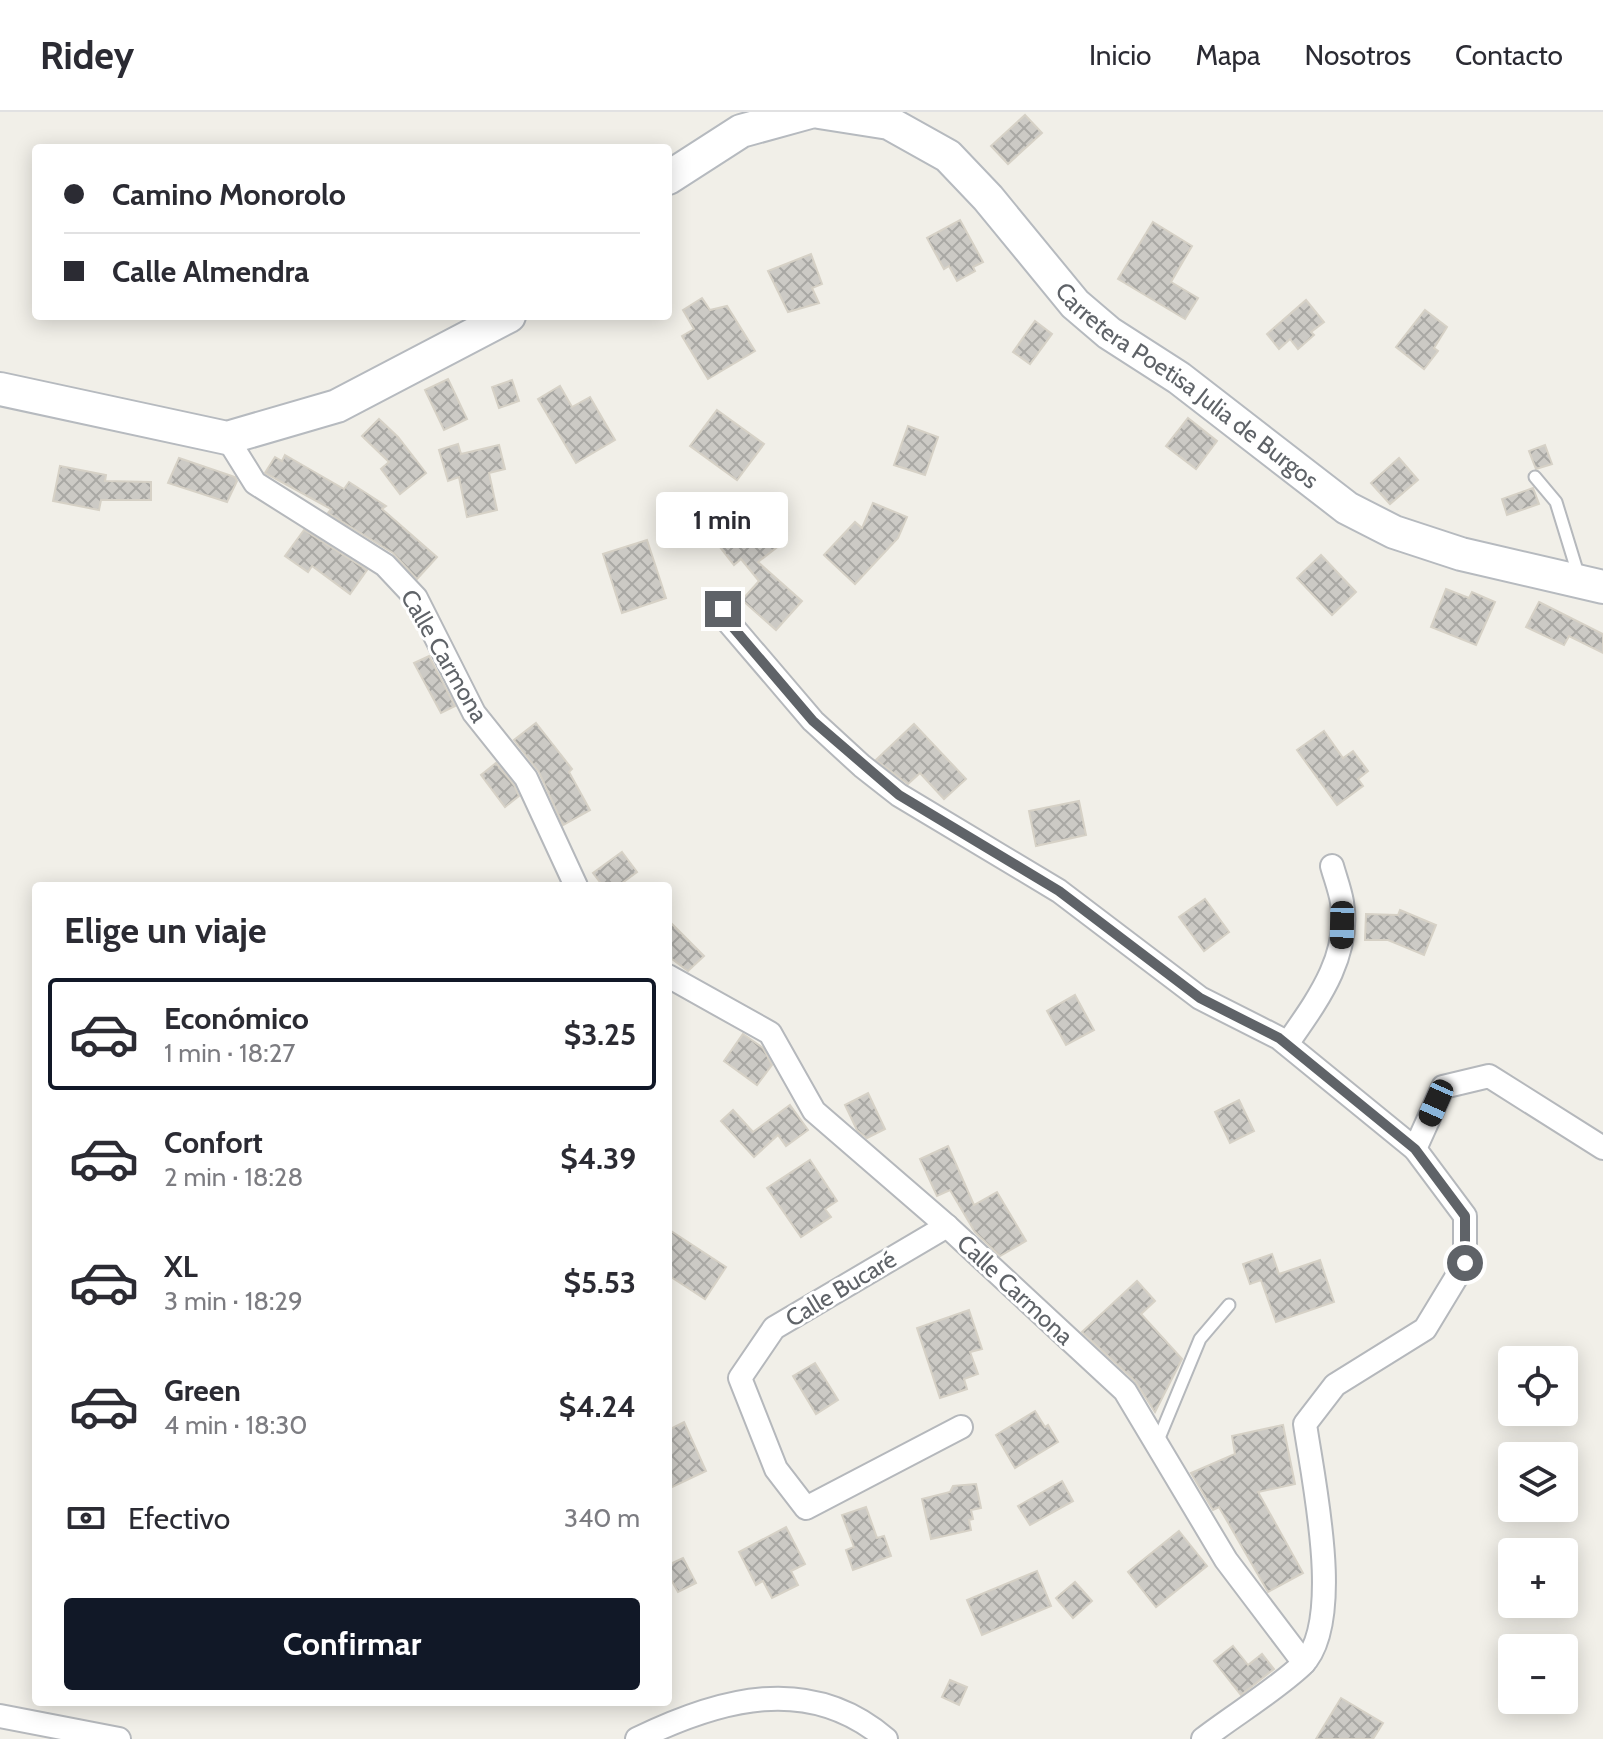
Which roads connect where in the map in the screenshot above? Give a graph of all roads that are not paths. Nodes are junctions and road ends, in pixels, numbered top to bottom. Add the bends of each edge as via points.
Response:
1 (810, 112) edge
2 (819, 112) edge
3 (892, 118) edge
4 (672, 175) edge
5 (501, 320) edge
6 (0, 389) edge
7 (227, 438) junction
8 (1535, 477) dead end
9 (1592, 584) edge
10 (723, 609) dead end
11 (1332, 866) dead end
12 (574, 882) edge
13 (672, 978) edge
14 (1287, 1044) junction
15 (1603, 1148) edge
16 (1415, 1149) junction
17 (947, 1226) junction
18 (1229, 1305) dead end
19 (961, 1427) dead end
20 (1157, 1444) junction
21 (1304, 1663) junction
22 (0, 1716) edge
23 (119, 1739) edge
24 (637, 1739) edge
25 (886, 1739) edge
26 (1203, 1739) edge

1 - 4 street via 741,131
2 - 3 street, Carretera Poetisa Julia de Burgos
3 - 9 street, Carretera Poetisa Julia de Burgos via 948,156 1075,304 1347,508 1394,532 1461,554
5 - 7 street via 337,406
6 - 7 street
7 - 12 street, Calle Carmona via 255,483 385,565 416,598 474,713 526,778
8 - 9 lane via 1556,502
10 - 14 street via 725,618 813,721 899,795 1059,891 1200,998
11 - 14 street via 1343,903 1342,947 1320,999
13 - 17 street, Calle Carmona via 770,1033 814,1111
14 - 16 street
15 - 16 street via 1489,1076 1443,1087
16 - 21 street via 1465,1216 1465,1263 1425,1329 1335,1385 1305,1424 1326,1576 1318,1639
17 - 19 street, Calle Bucaré via 774,1328 740,1378 776,1469 806,1508
17 - 20 street, Calle Carmona via 1125,1391
18 - 20 lane via 1200,1339
20 - 21 street, Calle Carmona via 1226,1560
21 - 26 street
22 - 23 street
24 - 25 street via 709,1710 775,1696 829,1706

